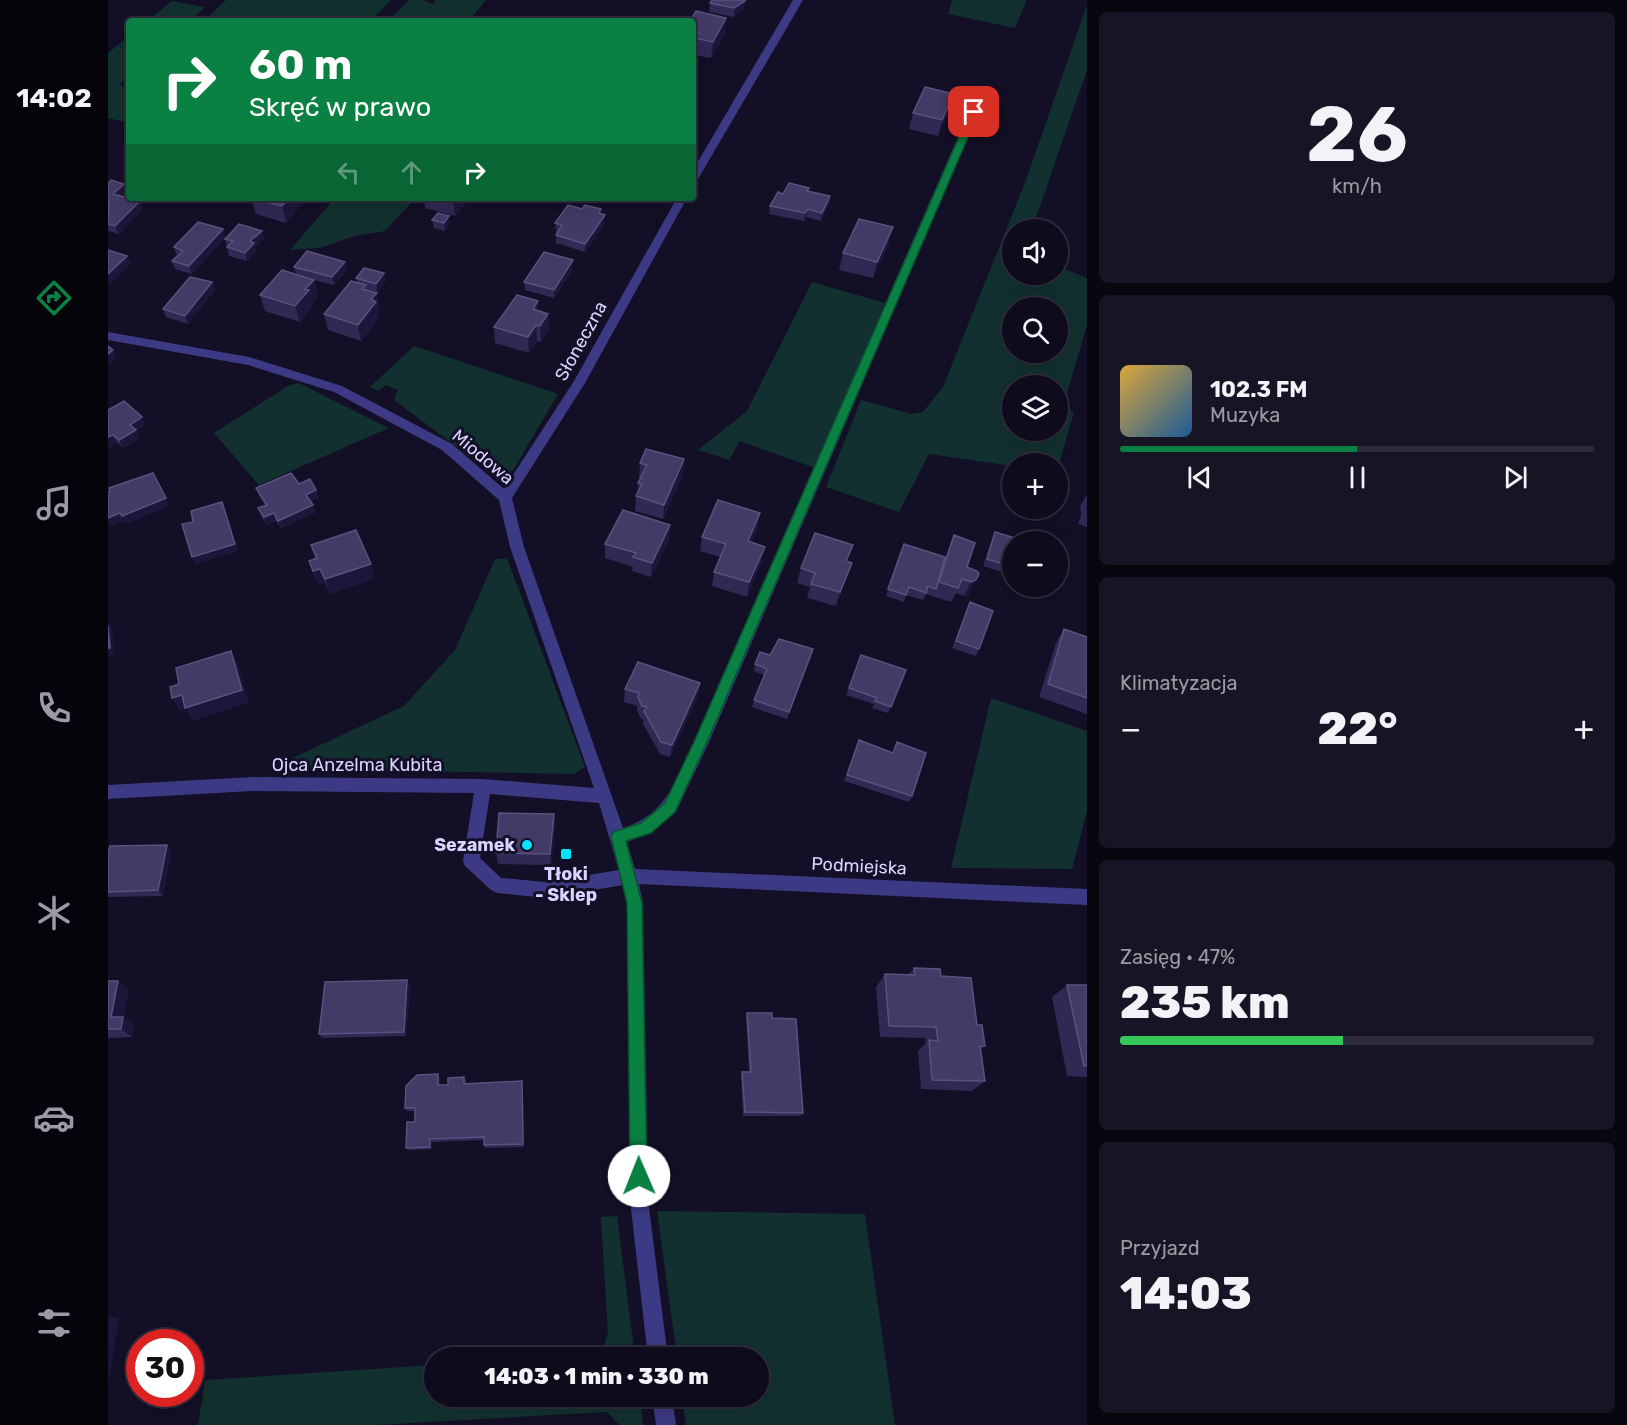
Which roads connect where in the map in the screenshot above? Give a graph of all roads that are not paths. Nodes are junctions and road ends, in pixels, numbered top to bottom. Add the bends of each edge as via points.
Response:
1 (798, 0) edge
2 (974, 112) dead end
3 (696, 174) edge
4 (680, 201) edge
5 (108, 336) edge
6 (506, 498) junction
7 (483, 786) junction
8 (108, 792) edge
9 (605, 796) junction
10 (618, 837) junction
11 (629, 876) junction
12 (1087, 897) edge
13 (657, 1347) edge
14 (664, 1407) edge
15 (666, 1425) edge

1 - 3 street
2 - 10 street via 670,807 646,828
4 - 6 street, Słoneczna via 579,383
5 - 6 street, Miodowa via 249,361 338,388 447,447
6 - 9 street, Miodowa via 517,548
7 - 8 street, Ojca Anzelma Kubita via 252,784
7 - 9 street, Ojca Anzelma Kubita
7 - 11 street, Podmiejska via 471,861 497,885 546,890
9 - 10 street, Miodowa
10 - 11 street, Miodowa
11 - 12 street, Podmiejska
11 - 13 street, Miodowa via 635,903 639,1200
14 - 15 street

